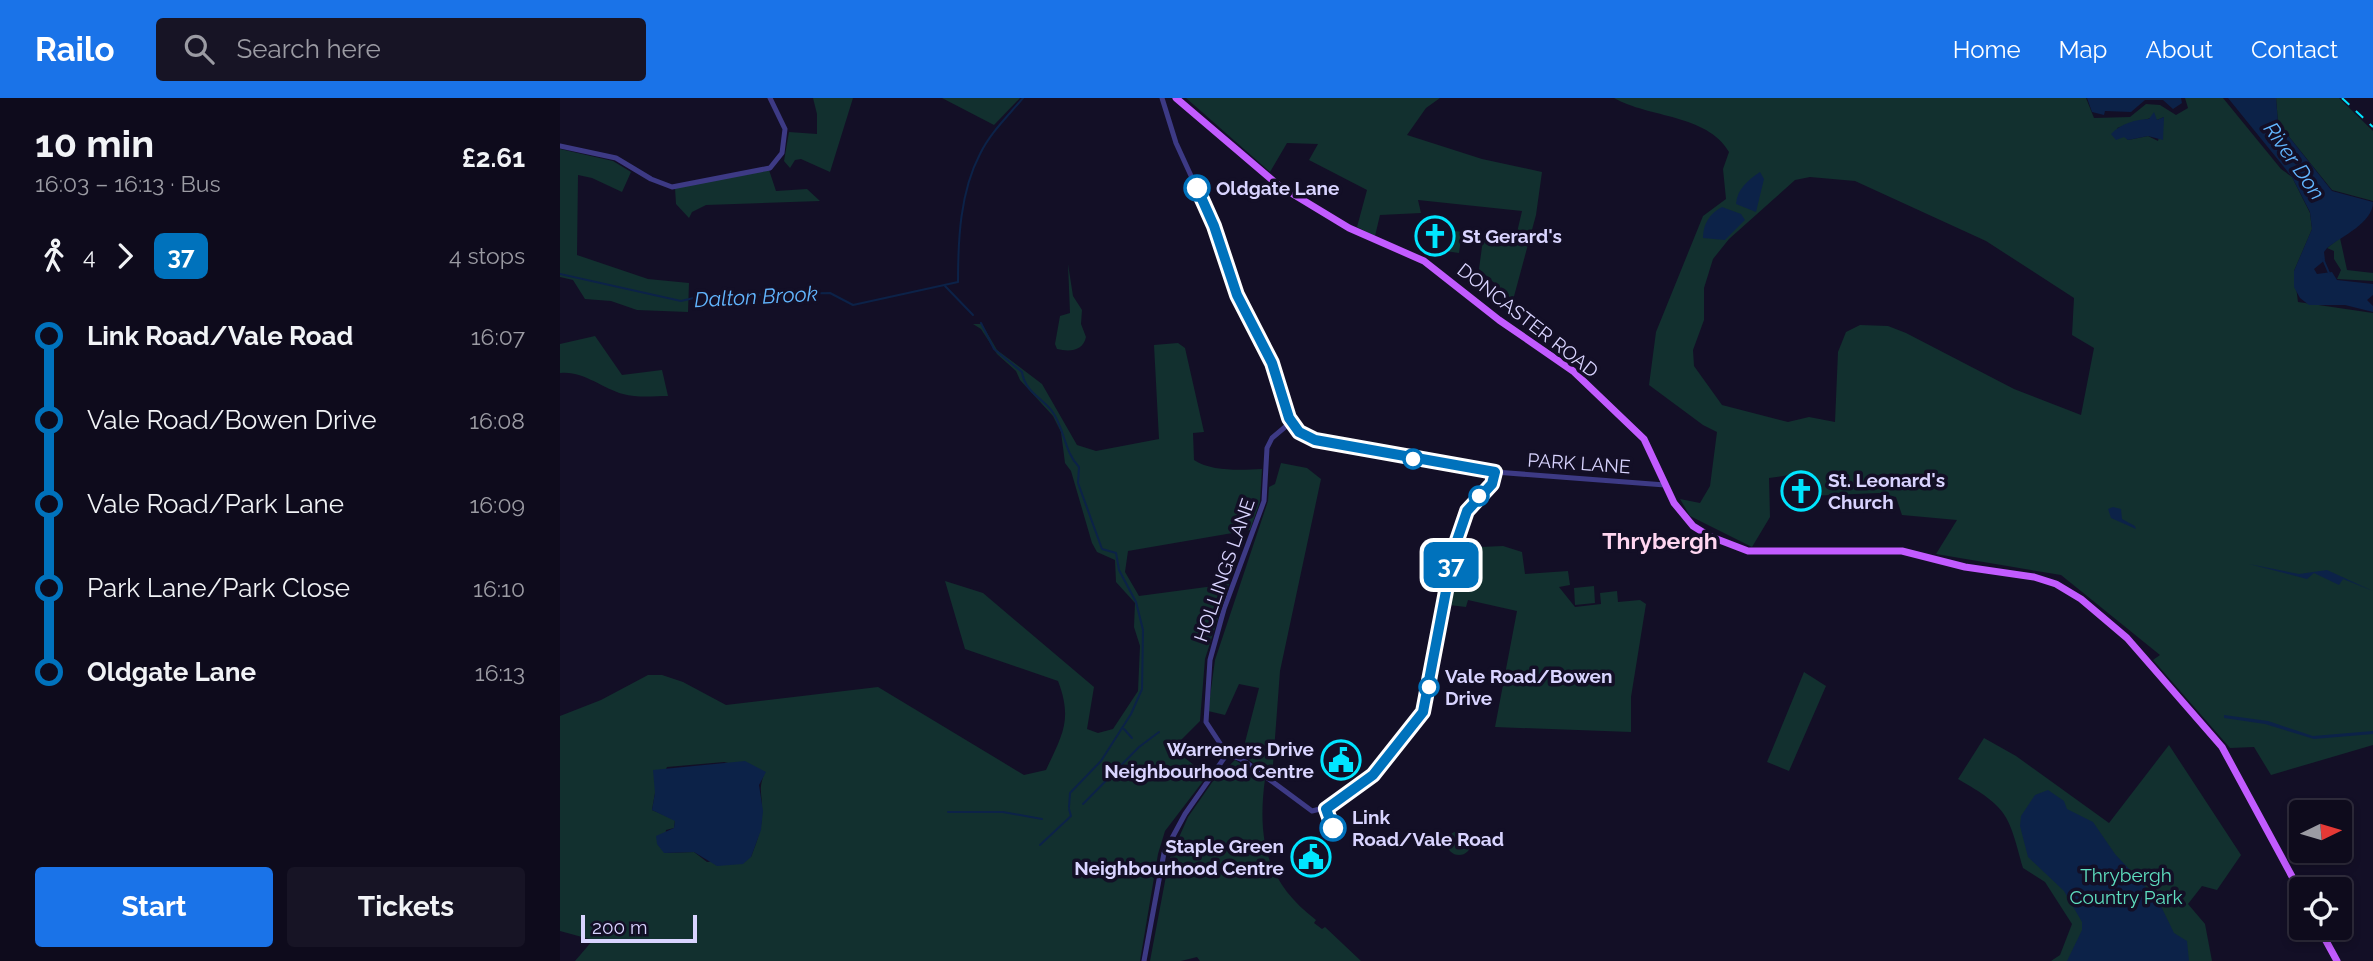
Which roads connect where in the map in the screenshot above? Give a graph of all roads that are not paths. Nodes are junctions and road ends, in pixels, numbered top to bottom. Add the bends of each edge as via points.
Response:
1 (770, 98) edge
2 (1162, 98) edge
3 (1176, 98) edge
4 (560, 145) edge
5 (1290, 422) junction
6 (1495, 472) junction
7 (1665, 485) junction
8 (1227, 754) junction
9 (2293, 877) edge
10 (2326, 940) edge
11 (1144, 961) edge
12 (2337, 961) edge

1 - 4 street via 785,127 782,153 770,168 672,187 616,158
2 - 5 street via 1237,295 1272,363
3 - 7 main road, DONCASTER ROAD via 1262,173 1359,232 1424,261 1573,371 1644,439
5 - 6 street, PARK LANE via 1315,440
5 - 8 street, HOLLINGS LANE via 1267,448 1265,501 1210,660 1206,722
6 - 7 street, PARK LANE
6 - 8 street via 1492,484 1467,511 1454,549 1423,712 1373,775 1338,803 1312,811
7 - 9 main road, DONCASTER ROAD via 1693,526 1741,550 1902,551 1965,568 2034,577 2065,588 2127,638 2222,747
8 - 11 street via 1164,853
10 - 12 main road

